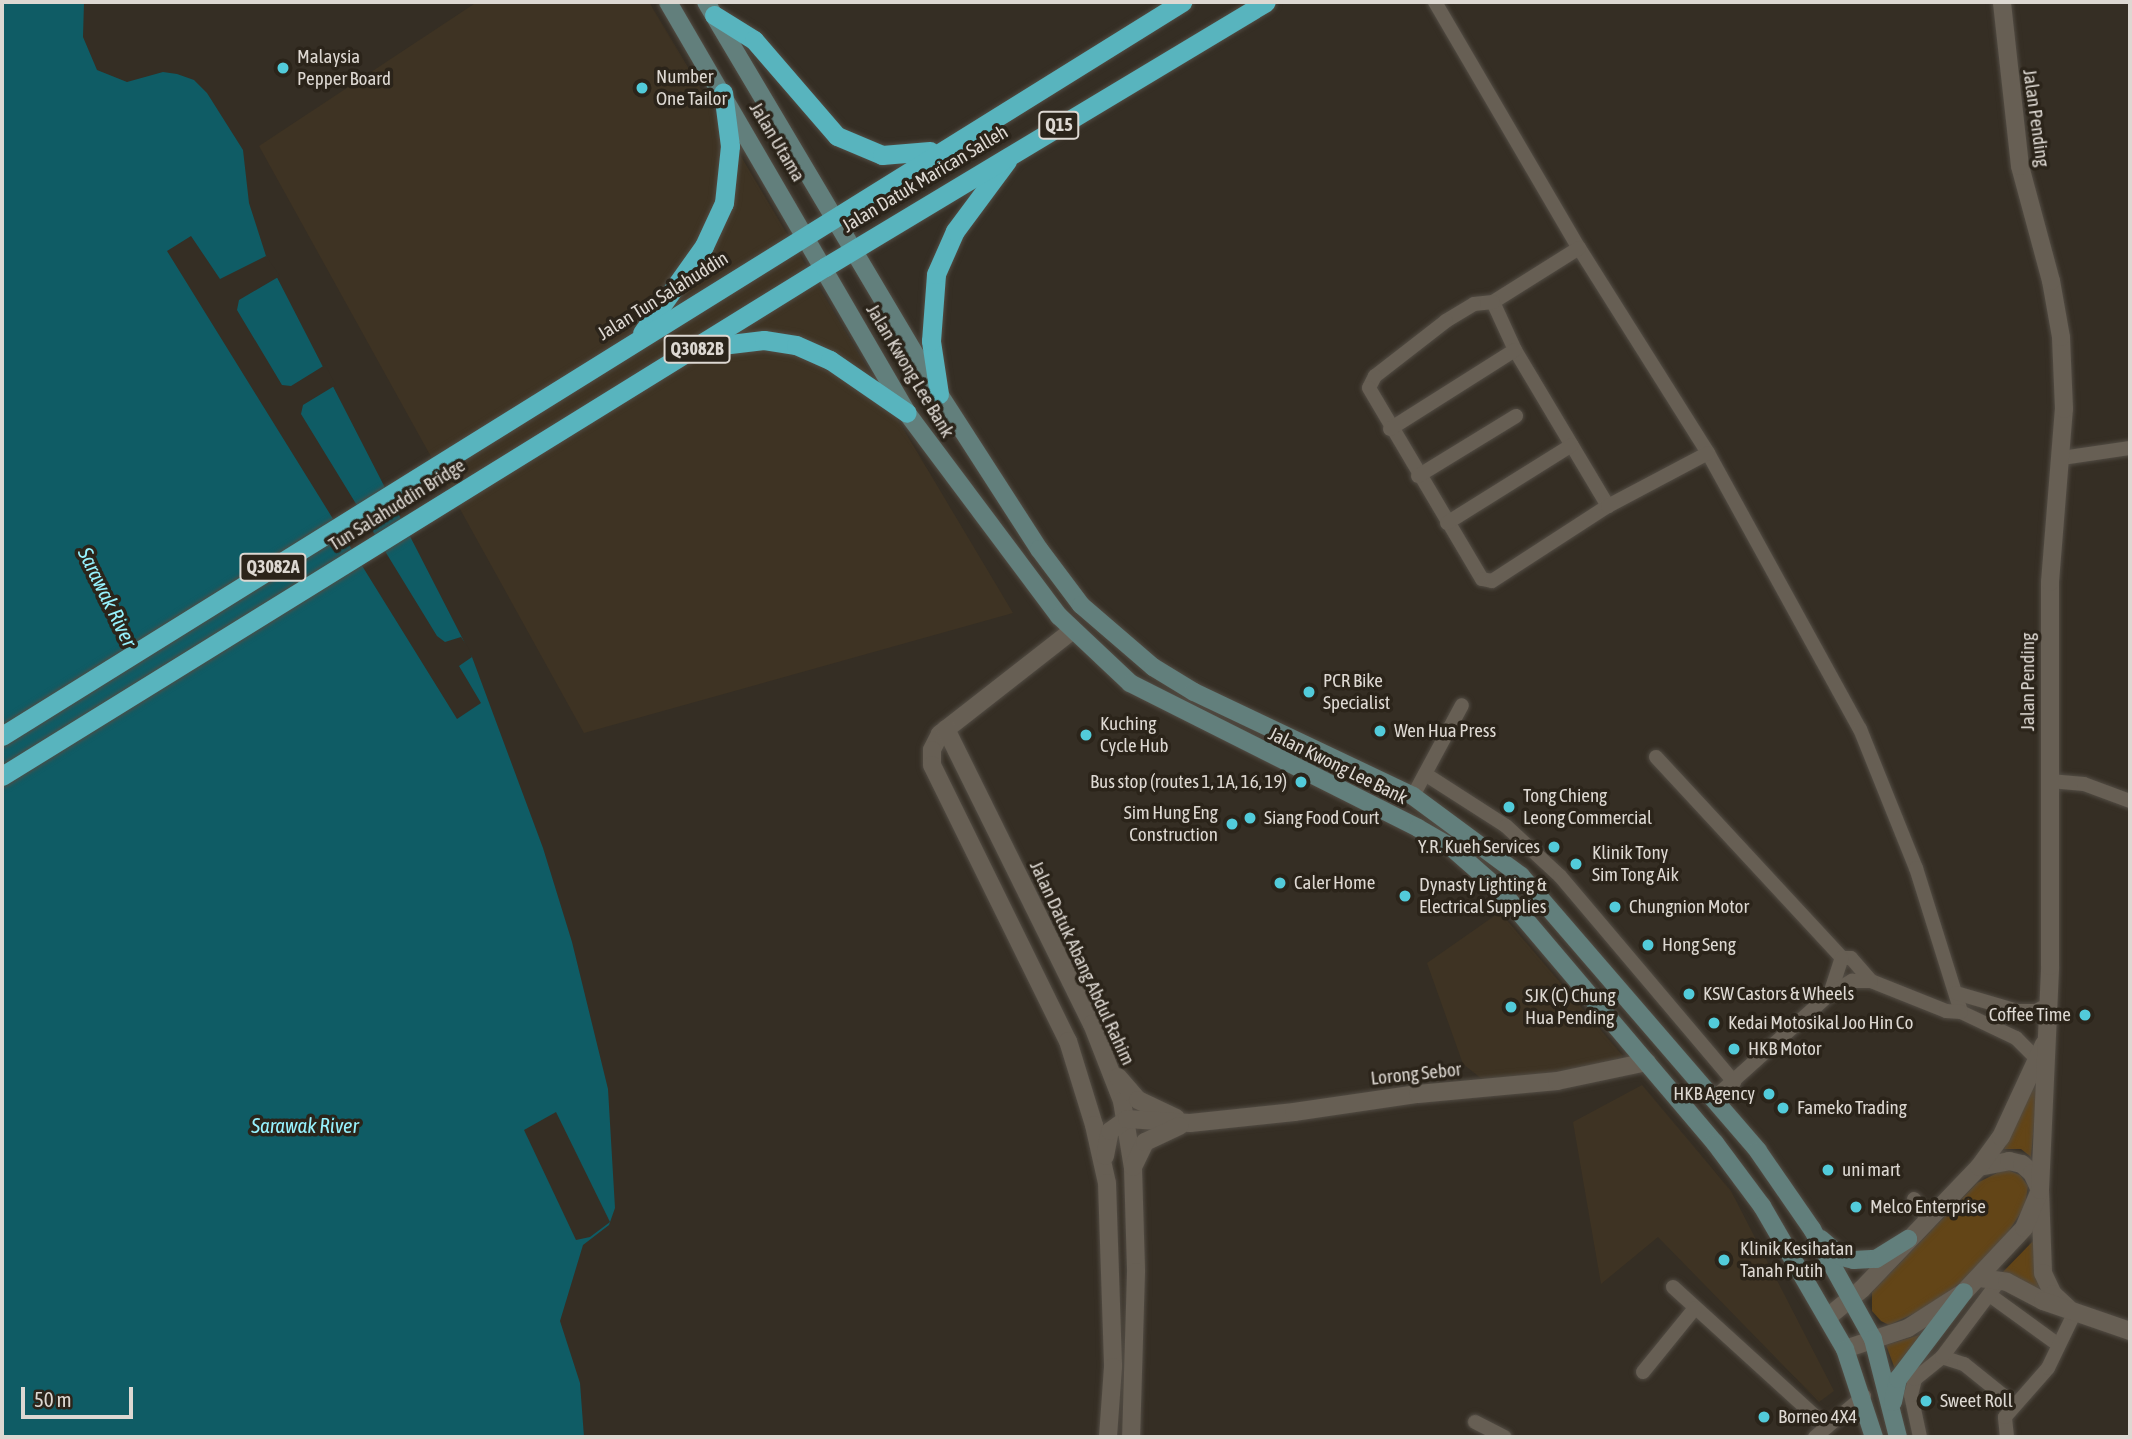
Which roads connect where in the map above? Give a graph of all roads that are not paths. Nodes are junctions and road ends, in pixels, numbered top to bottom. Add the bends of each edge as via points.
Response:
1 (668, 2) edge
2 (1266, 2) edge
3 (1435, 2) edge
4 (2002, 2) edge
5 (1169, 5) edge
6 (710, 8) edge
7 (723, 92) junction
8 (950, 145) junction
9 (1014, 152) junction
10 (834, 215) junction
11 (806, 232) junction
12 (1579, 248) junction
13 (854, 250) junction
14 (825, 267) junction
15 (1493, 302) junction
16 (637, 339) junction
17 (698, 348) junction
18 (1515, 350) junction
19 (939, 394) junction
20 (545, 398) joint
21 (907, 413) junction
22 (1516, 416) dead end
23 (1390, 429) junction
24 (1572, 444) junction
25 (2130, 448) edge
26 (1708, 453) junction
27 (2062, 457) junction
28 (1419, 476) junction
29 (1608, 506) junction
30 (1447, 523) junction
31 (1073, 630) junction
32 (1462, 705) dead end
33 (946, 729) junction
34 (2, 736) edge
35 (1656, 757) dead end
36 (1426, 774) junction
37 (2, 776) edge
38 (2050, 781) junction
39 (1413, 796) junction
40 (2130, 801) edge
41 (1842, 958) junction
42 (1871, 981) junction
43 (1956, 993) junction
44 (1830, 994) junction
45 (2049, 1004) junction
46 (1961, 1012) junction
47 (2049, 1035) junction
48 (2037, 1059) junction
49 (1647, 1062) junction
50 (1110, 1067) junction
51 (1734, 1082) junction
52 (1714, 1098) junction
53 (1126, 1119) junction
54 (1190, 1123) junction
55 (1979, 1167) junction
56 (1133, 1168) junction
57 (1104, 1169) junction
58 (2040, 1190) junction
59 (1914, 1199) dead end
60 (1928, 1220) junction
61 (1812, 1229) junction
62 (1908, 1239) junction
63 (1980, 1278) junction
64 (1673, 1287) dead end
65 (1995, 1289) junction
66 (1964, 1292) junction
67 (1850, 1299) junction
68 (1695, 1308) junction
69 (2073, 1312) junction
70 (1828, 1317) junction
71 (2130, 1331) edge
72 (1873, 1339) junction
73 (2057, 1344) junction
74 (1845, 1349) junction
75 (1942, 1357) junction
76 (1643, 1373) dead end
77 (1864, 1396) junction
78 (1893, 1403) junction
79 (2015, 1405) junction
80 (1475, 1422) dead end
81 (1827, 1427) junction
82 (1108, 1437) edge
83 (1130, 1437) edge
84 (1504, 1437) edge
85 (1815, 1437) edge
86 (1874, 1437) edge
87 (1898, 1437) edge
88 (1920, 1437) edge
89 (2007, 1437) edge

1 - 7 main road, Jalan Utama
2 - 9 highway, Jalan Datuk Marican Salleh / Q15
3 - 12 street
4 - 27 street, Jalan Pending via 2020,166 2061,337
5 - 8 highway, Jalan Datuk Marican Salleh / Q15
6 - 8 highway via 754,40 823,124 851,144 900,157
6 - 10 main road, Jalan Utama
7 - 11 main road, Jalan Utama
7 - 16 highway via 730,146 724,203 704,246
8 - 10 highway, Jalan Datuk Marican Salleh / Q15
9 - 13 highway, Jalan Datuk Marican Salleh / Q15
9 - 19 highway via 955,231 939,263 931,318
10 - 11 highway, Jalan Datuk Marican Salleh / Q15
10 - 13 main road, Jalan Utama
11 - 14 main road, Jalan Utama
11 - 16 highway, Jalan Tun Salahuddin / Q3082A
12 - 15 street
12 - 26 street
13 - 14 highway, Jalan Datuk Marican Salleh / Q15
13 - 19 main road, Jalan Kwong Lee Bank
14 - 17 highway, Q3082B
14 - 21 main road, Jalan Kwong Lee Bank
15 - 18 street
15 - 23 street via 1474,304 1446,321 1375,376 1369,388 1372,399
16 - 20 highway, Jalan Tun Salahuddin / Q3082A
17 - 21 highway via 764,340 796,345 830,360
17 - 37 highway, Tun Salahuddin Bridge / Q3082B
18 - 23 street
18 - 24 street
19 - 39 main road, Jalan Kwong Lee Bank via 1039,549 1082,605 1127,649 1194,692
20 - 34 highway, Tun Salahuddin Bridge / Q3082A
21 - 31 main road, Jalan Kwong Lee Bank via 973,506
22 - 28 street
23 - 28 street
24 - 29 street
24 - 30 street
25 - 27 street
26 - 29 street
26 - 43 street via 1865,738 1916,868
27 - 38 street, Jalan Pending via 2050,582
28 - 30 street
29 - 30 street via 1486,582
31 - 33 street
31 - 49 main road, Jalan Kwong Lee Bank via 1130,683 1452,848 1502,892
32 - 36 street
33 - 50 street, Jalan Datuk Abang Abdul Rahim
33 - 57 street via 932,750 932,765 1068,1041
35 - 41 street
36 - 39 street
36 - 51 street via 1506,826 1560,876
38 - 40 street via 2084,783
38 - 45 street, Jalan Pending
39 - 52 main road, Jalan Kwong Lee Bank via 1521,876
41 - 42 street via 1851,958
41 - 44 street
42 - 44 street via 1852,981
42 - 46 street via 1946,1012
43 - 45 street via 2018,1011 2036,1011
43 - 46 street
44 - 51 street
45 - 47 street, Jalan Pending
46 - 48 street via 2016,1038
47 - 48 street, Jalan Pending
47 - 58 street
48 - 55 street, Jalan Pending via 2001,1137
49 - 54 street, Lorong Sebor via 1557,1081
49 - 70 main road, Jalan Kwong Lee Bank via 1762,1206
50 - 53 street, Jalan Datuk Abang Abdul Rahim
50 - 54 street via 1138,1100
51 - 52 street
52 - 61 main road, Jalan Kwong Lee Bank
53 - 54 street
53 - 56 street, Jalan Datuk Abang Abdul Rahim
53 - 57 street via 1110,1131
54 - 56 street via 1145,1142
55 - 58 street via 2008,1161 2022,1164
55 - 60 street, Jalan Pending
56 - 83 street, Jalan Datuk Abang Abdul Rahim via 1136,1272
57 - 82 street via 1112,1320
58 - 63 street via 2024,1228
58 - 69 street via 2043,1273 2053,1294
59 - 60 street
60 - 62 street, Jalan Pending
61 - 62 main road via 1842,1258 1854,1261 1876,1259
61 - 67 main road, Jalan Kwong Lee Bank
62 - 67 street, Jalan Pending
63 - 65 street
63 - 66 street
64 - 68 street
65 - 69 street
65 - 73 street
65 - 75 street
66 - 72 street via 1934,1315
66 - 78 main road via 1898,1379
67 - 70 street, Jalan Pending
67 - 72 main road
68 - 76 street
68 - 81 street
69 - 71 street
69 - 73 street
70 - 74 main road
72 - 74 street
72 - 78 main road
73 - 79 street via 2048,1368
74 - 77 main road
75 - 79 street via 1964,1364
75 - 88 street via 1920,1372 1912,1386
77 - 81 street
77 - 86 main road
78 - 87 main road
79 - 89 street via 2004,1417
80 - 84 street
81 - 85 street

